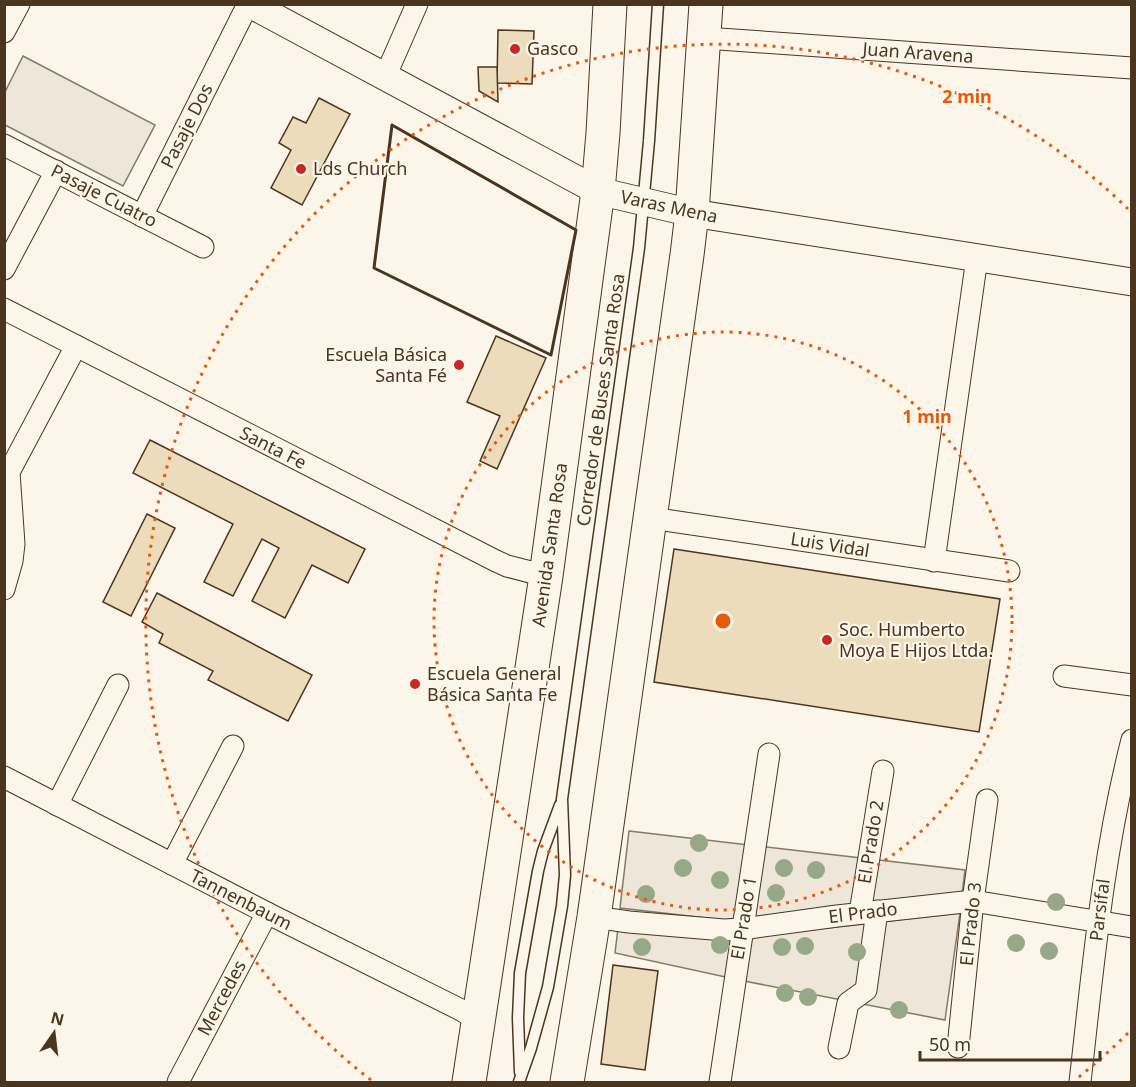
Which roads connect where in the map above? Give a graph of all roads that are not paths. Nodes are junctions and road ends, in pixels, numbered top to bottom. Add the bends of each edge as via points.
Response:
1 (19, 4) edge
2 (249, 4) edge
3 (417, 4) edge
4 (610, 4) edge
5 (658, 4) edge
6 (706, 4) edge
7 (4, 32) edge
8 (705, 38) junction
9 (1131, 68) edge
10 (385, 77) junction
11 (4, 145) edge
12 (56, 171) junction
13 (598, 191) junction
14 (644, 203) junction
15 (692, 213) junction
16 (142, 216) junction
17 (203, 247) dead end
18 (977, 258) junction
19 (4, 269) edge
20 (1131, 282) edge
21 (4, 309) edge
22 (76, 346) junction
23 (7, 473) edge
24 (651, 518) junction
25 (934, 561) junction
26 (1010, 572) dead end
27 (546, 576) junction
28 (4, 589) edge
29 (1064, 676) dead end
30 (118, 685) dead end
31 (1131, 685) edge
32 (1131, 740) edge
33 (233, 746) dead end
34 (769, 754) dead end
35 (882, 771) dead end
36 (4, 777) edge
37 (562, 799) junction
38 (987, 800) dead end
39 (57, 805) junction
40 (172, 864) junction
41 (973, 901) junction
42 (869, 912) junction
43 (267, 914) junction
44 (594, 917) junction
45 (1098, 922) junction
46 (1131, 927) edge
47 (742, 929) junction
48 (478, 1021) junction
49 (958, 1047) dead end
50 (839, 1048) dead end
51 (520, 1080) edge
52 (178, 1083) edge
53 (469, 1083) edge
54 (567, 1083) edge
55 (720, 1083) edge
56 (1080, 1083) edge

1 - 7 street
2 - 10 street, Varas Mena
2 - 16 street, Pasaje Dos
3 - 10 street
4 - 13 main road, Avenida Santa Rosa
5 - 14 lane, Corredor de Buses Santa Rosa
6 - 8 main road
8 - 9 street, Juan Aravena
8 - 15 main road
10 - 13 street, Varas Mena
11 - 12 street, Pasaje Cuatro
12 - 16 street, Pasaje Cuatro
12 - 19 street
13 - 14 street, Varas Mena
13 - 27 main road, Avenida Santa Rosa
14 - 15 street, Varas Mena
14 - 37 lane, Corredor de Buses Santa Rosa
15 - 18 street, Varas Mena
15 - 24 main road
16 - 17 street, Pasaje Cuatro
18 - 20 street, Varas Mena
18 - 25 street
21 - 22 street, Santa Fe
22 - 23 street
22 - 27 street, Santa Fe via 496,561
23 - 28 street via 14,544
24 - 25 street, Luis Vidal
24 - 44 main road
25 - 26 street, Luis Vidal
27 - 48 main road, Avenida Santa Rosa
29 - 31 street
30 - 39 street
32 - 45 street, Parsifal
33 - 40 street
34 - 47 street, El Prado 1
35 - 42 street, El Prado 2
36 - 39 street, Tannenbaum
37 - 51 lane, Corredor de Buses Santa Rosa via 562,906 548,987
37 - 51 lane, Corredor de Buses Santa Rosa via 538,871 520,973
38 - 41 street, El Prado 3
39 - 40 street, Tannenbaum
40 - 43 street, Tannenbaum
41 - 42 street, El Prado
41 - 45 street, El Prado
41 - 49 street, El Prado 3
42 - 47 street, El Prado
42 - 50 street, El Prado 2 via 866,990 848,1003
43 - 48 street, Tannenbaum
43 - 52 street, Mercedes
44 - 47 street, El Prado
44 - 54 main road
45 - 46 street, El Prado
45 - 56 street, Parsifal
47 - 55 street, El Prado 1
48 - 53 main road, Avenida Santa Rosa

